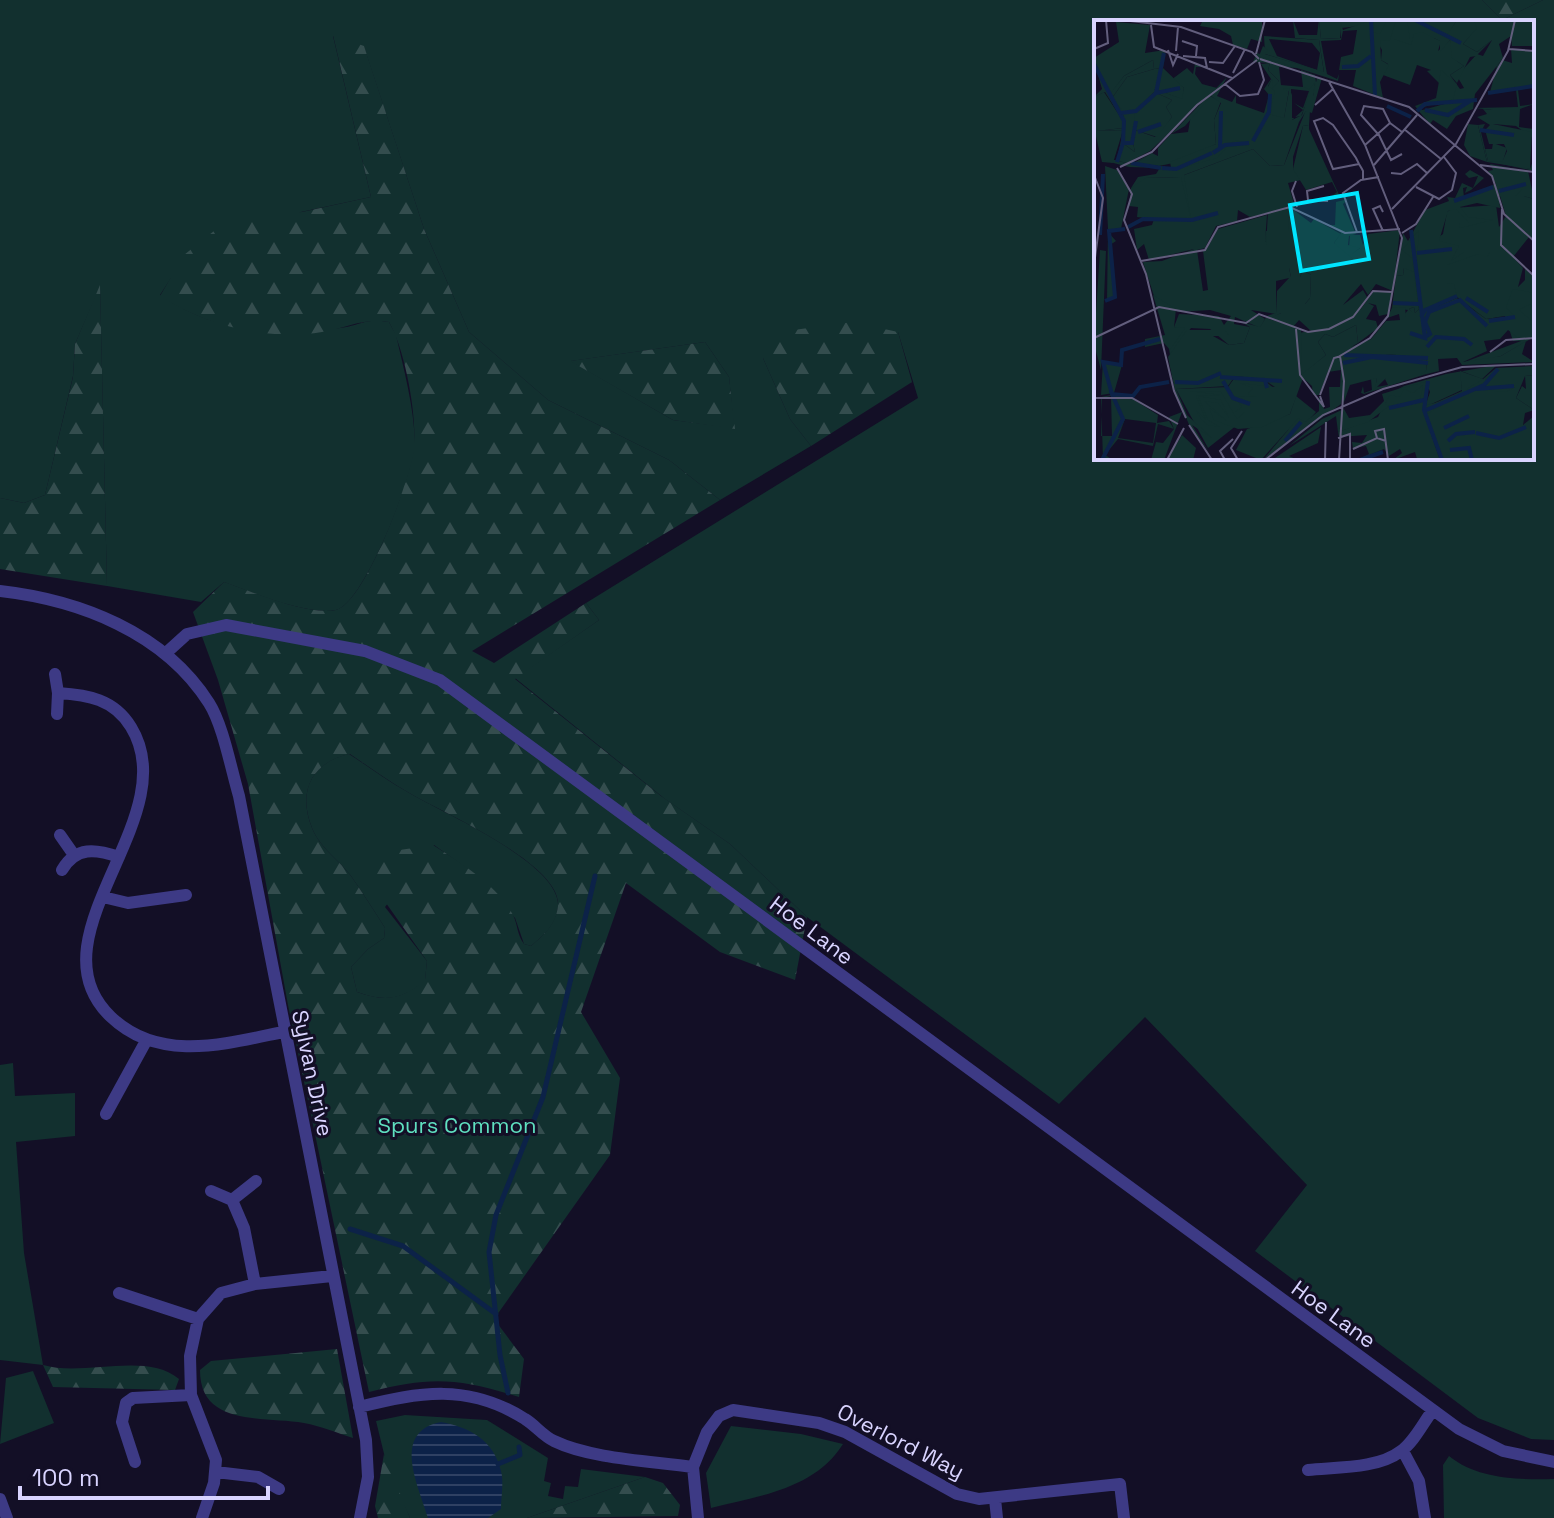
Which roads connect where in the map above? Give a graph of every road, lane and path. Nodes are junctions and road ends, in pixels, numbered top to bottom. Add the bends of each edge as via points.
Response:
1 (0, 591) edge
2 (166, 653) junction
3 (55, 674) dead end
4 (58, 693) junction
5 (57, 714) dead end
6 (60, 835) dead end
7 (74, 855) junction
8 (119, 857) junction
9 (62, 870) dead end
10 (186, 895) dead end
11 (103, 897) junction
12 (283, 1032) junction
13 (146, 1041) junction
14 (106, 1114) dead end
15 (256, 1181) dead end
16 (211, 1191) dead end
17 (232, 1200) junction
18 (332, 1276) junction
19 (255, 1284) junction
20 (119, 1293) dead end
21 (198, 1319) junction
22 (191, 1395) junction
23 (359, 1407) junction
24 (1433, 1410) junction
25 (1403, 1451) junction
26 (135, 1462) dead end
27 (1554, 1462) edge
28 (693, 1467) junction
29 (1308, 1470) dead end
30 (216, 1472) junction
31 (279, 1489) dead end
32 (0, 1499) edge
33 (995, 1499) junction
34 (7, 1518) edge
35 (202, 1518) edge
36 (360, 1518) edge
37 (698, 1518) edge
38 (997, 1518) edge
39 (1124, 1518) edge
40 (1425, 1518) edge

1 - 2 street via 76,606
2 - 12 street, Sylvan Drive via 210,704 235,783
2 - 24 street, Hoe Lane via 187,634 226,625 365,651 440,680
3 - 4 street
4 - 5 street
4 - 8 street via 112,705 138,737 143,788
6 - 7 street
7 - 8 street via 92,850
7 - 9 street
8 - 11 street
10 - 11 street via 128,903
11 - 13 street via 88,940 89,980 103,1010
12 - 13 street via 212,1047
12 - 18 street, Sylvan Drive
13 - 14 street
15 - 17 street
16 - 17 street
17 - 19 street via 244,1228
18 - 19 street
18 - 23 street, Sylvan Drive
19 - 21 street via 221,1293
20 - 21 street
21 - 22 street via 190,1356
22 - 26 street via 133,1398 126,1403 122,1422
22 - 30 street
23 - 28 street via 432,1391 468,1395 526,1420 555,1442
23 - 36 street, Sylvan Drive via 368,1477
24 - 25 street
24 - 27 street, Hoe Lane via 1503,1451
25 - 29 street via 1356,1465
25 - 40 street via 1419,1481
28 - 33 street, Overlord Way via 707,1432 719,1416 733,1410 819,1423 957,1494
28 - 37 street
30 - 31 street via 258,1477
30 - 35 street
32 - 34 street
33 - 38 street
33 - 39 street, Overlord Way via 1120,1484

